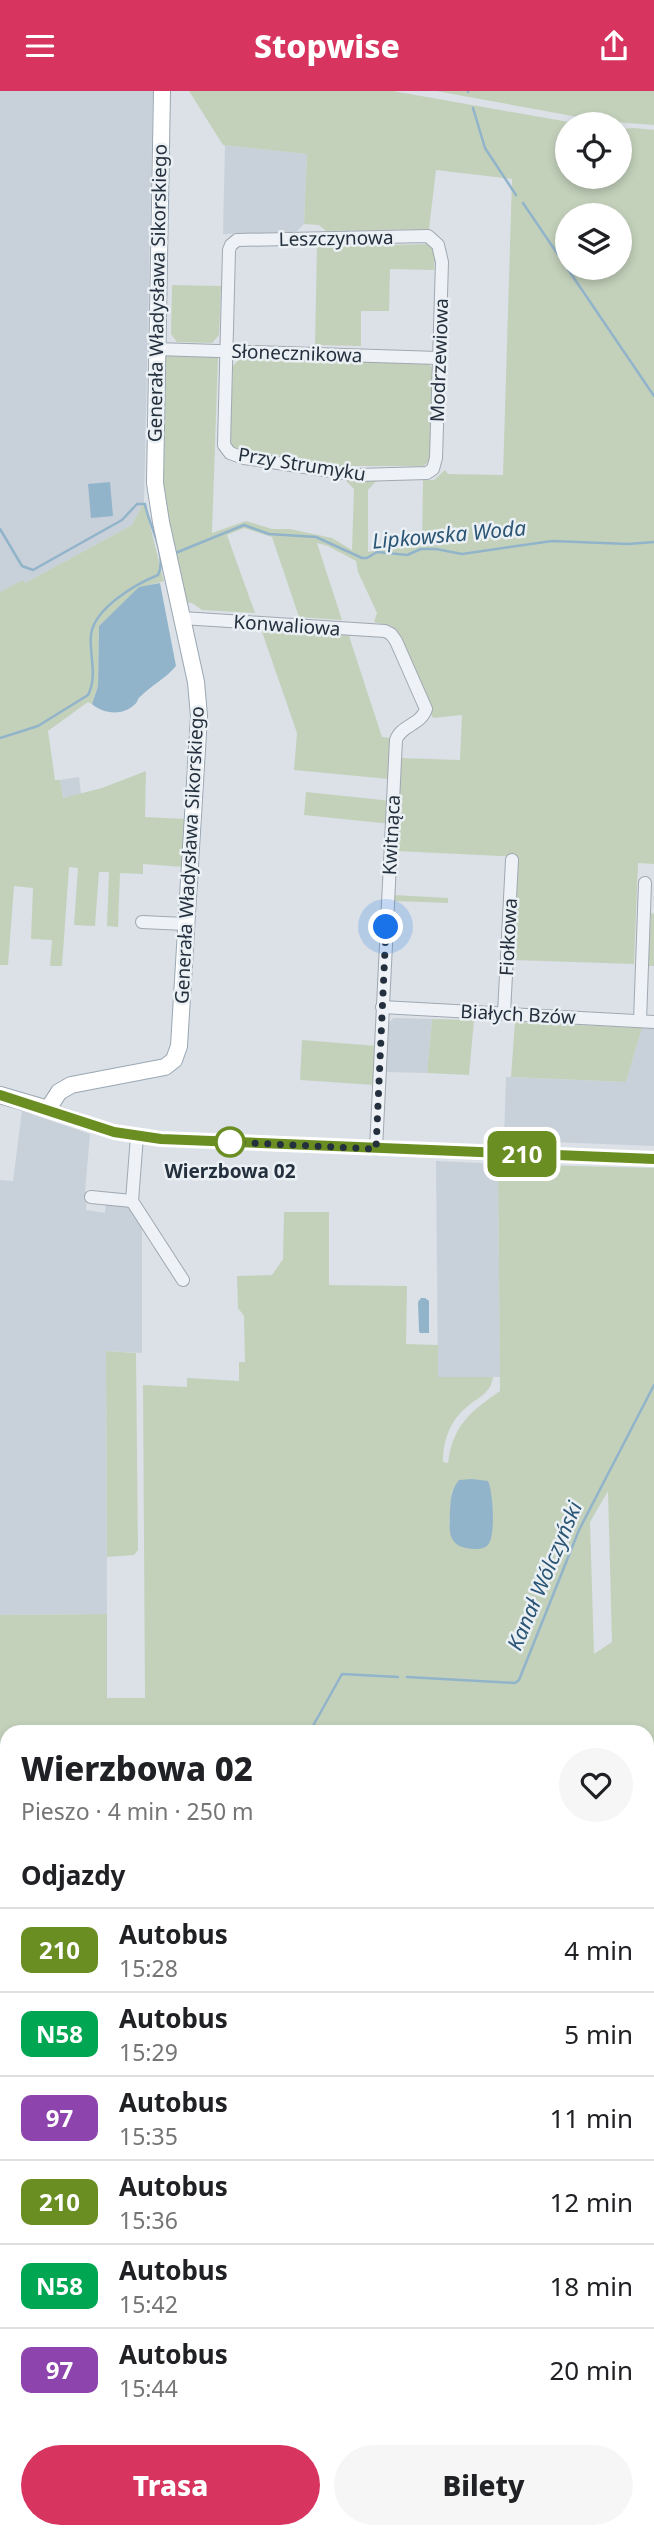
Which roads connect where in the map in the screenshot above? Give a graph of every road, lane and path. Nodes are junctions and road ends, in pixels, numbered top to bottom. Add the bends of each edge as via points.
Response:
1 (162, 91) edge
2 (438, 245) joint
3 (156, 349) junction
4 (226, 351) junction
5 (438, 358) junction
6 (427, 473) joint
7 (182, 618) junction
8 (400, 732) joint
9 (512, 860) dead end
10 (645, 883) dead end
11 (142, 922) dead end
12 (185, 924) junction
13 (382, 1007) junction
14 (504, 1013) junction
15 (640, 1021) junction
16 (654, 1022) edge
17 (0, 1095) edge
18 (48, 1109) junction
19 (137, 1136) junction
20 (376, 1149) junction
21 (654, 1159) edge
22 (92, 1197) dead end
23 (132, 1201) junction
24 (183, 1280) dead end

1 - 3 main road, Generała Władysława Sikorskiego
2 - 4 street, Leszczynowa via 428,236 237,240 231,245
2 - 5 street, Modrzewiowa via 442,262
3 - 4 street, Słonecznikowa
3 - 7 main road, Generała Władysława Sikorskiego via 155,483
4 - 5 street, Słonecznikowa
4 - 6 street, Przy Strumyku via 224,445 230,453 358,475
5 - 6 street, Modrzewiowa via 436,458
7 - 8 street, Konwaliowa via 391,634 426,709 418,721
7 - 12 main road, Generała Władysława Sikorskiego via 199,716
8 - 13 street, Kwitnąca
9 - 14 street, Fiołkowa
10 - 15 street
11 - 12 street
12 - 18 main road, Generała Władysława Sikorskiego via 174,1060 160,1068 70,1085 58,1092
13 - 14 street, Białych Bzów
13 - 20 street, Kwitnąca
14 - 15 street, Białych Bzów
15 - 16 street, Białych Bzów
17 - 18 main road
18 - 19 street
19 - 20 street
19 - 23 street
20 - 21 street
22 - 23 street
23 - 24 street

